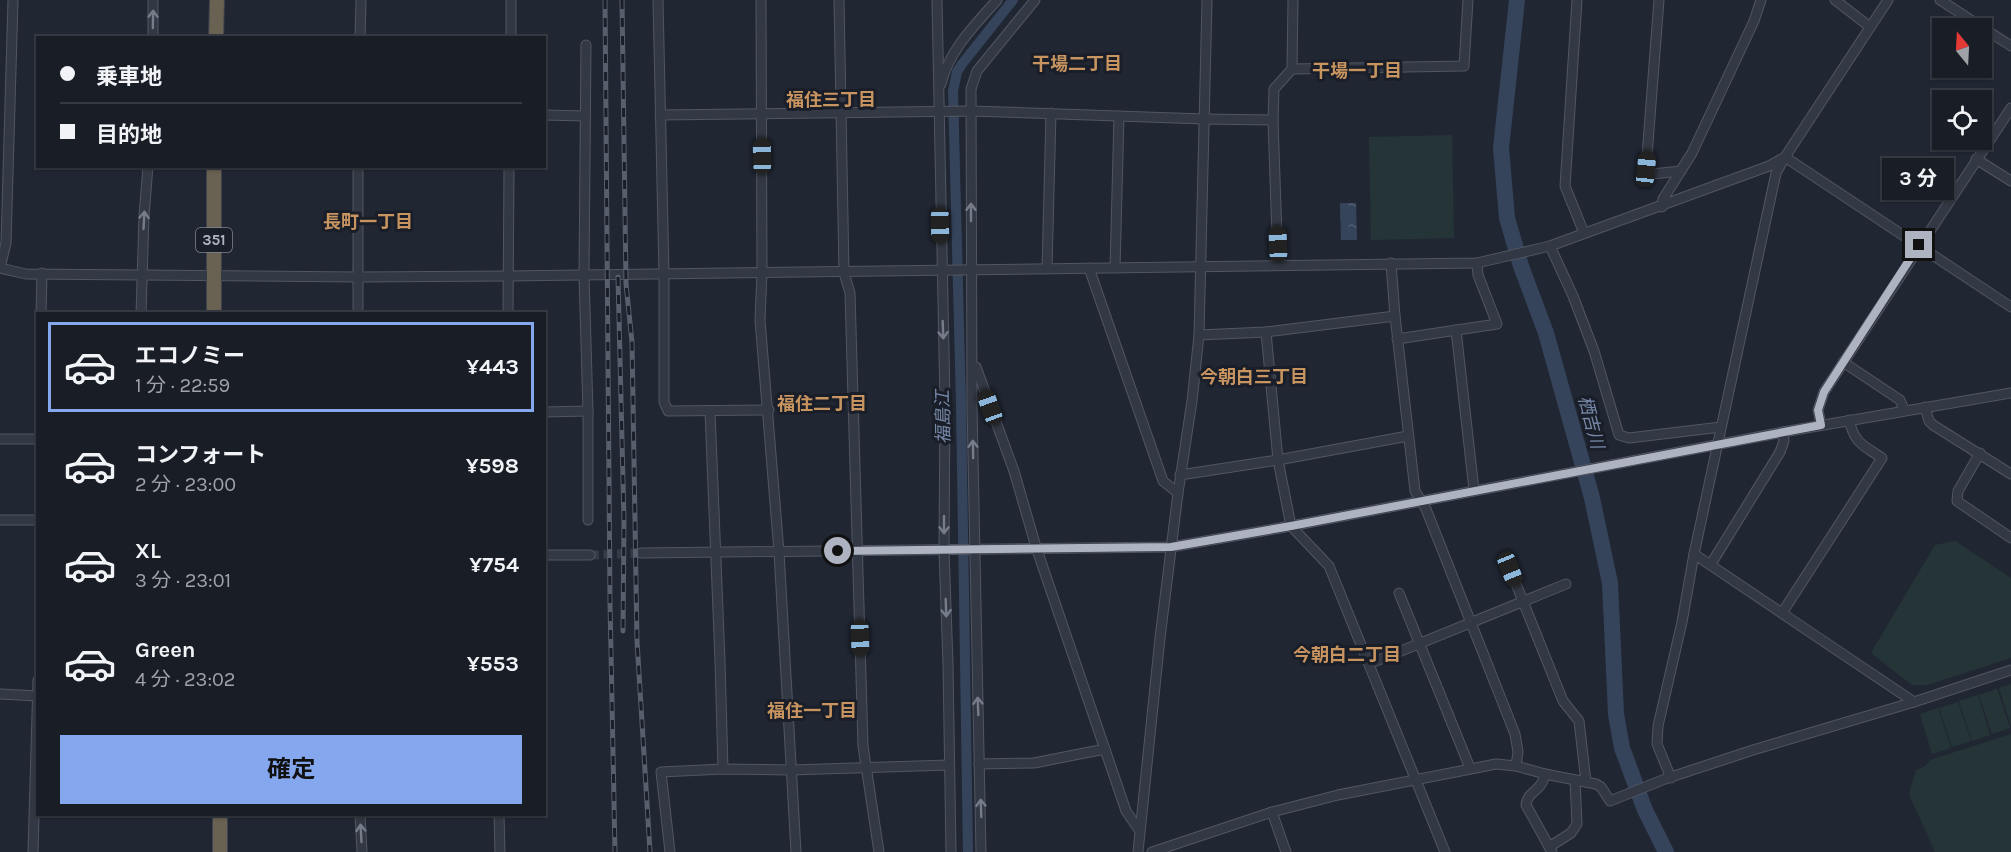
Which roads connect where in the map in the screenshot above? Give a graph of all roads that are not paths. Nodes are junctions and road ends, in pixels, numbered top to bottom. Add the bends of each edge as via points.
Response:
1 (14, 0) edge
2 (153, 0) edge
3 (217, 0) edge
4 (361, 0) edge
5 (512, 0) edge
6 (658, 0) edge
7 (761, 0) edge
8 (839, 0) edge
9 (937, 0) edge
10 (997, 0) edge
11 (1035, 0) edge
12 (1207, 0) edge
13 (1293, 0) edge
14 (1468, 0) edge
15 (1577, 0) edge
16 (1659, 0) edge
17 (1761, 0) edge
18 (1835, 0) edge
19 (1888, 0) edge
20 (1940, 0) edge
21 (1870, 27) junction
22 (153, 36) edge
23 (216, 36) edge
24 (360, 36) edge
25 (511, 36) edge
26 (586, 45) dead end
27 (2011, 46) edge
28 (1292, 69) junction
29 (938, 98) junction
30 (842, 111) junction
31 (942, 111) junction
32 (967, 111) junction
33 (761, 113) junction
34 (1051, 113) junction
35 (2009, 114) edge
36 (546, 115) edge
37 (660, 115) junction
38 (585, 116) junction
39 (1119, 116) junction
40 (1204, 119) junction
41 (1273, 120) junction
42 (1785, 157) junction
43 (1977, 159) junction
44 (148, 168) edge
45 (214, 168) edge
46 (358, 168) edge
47 (509, 168) edge
48 (1681, 171) junction
49 (2011, 181) edge
50 (1662, 207) junction
51 (1584, 233) junction
52 (1919, 245) junction
53 (1547, 247) junction
54 (1481, 262) junction
55 (1391, 263) junction
56 (1278, 265) junction
57 (1200, 266) junction
58 (1089, 268) junction
59 (1115, 268) junction
60 (1047, 269) junction
61 (968, 270) junction
62 (944, 271) junction
63 (762, 272) junction
64 (42, 273) junction
65 (142, 273) junction
66 (844, 273) junction
67 (213, 274) junction
68 (664, 274) junction
69 (584, 275) junction
70 (508, 276) junction
71 (358, 277) junction
72 (2011, 307) edge
73 (41, 312) edge
74 (141, 312) edge
75 (214, 312) edge
76 (358, 312) edge
77 (508, 312) edge
78 (1395, 316) junction
79 (1456, 330) junction
80 (1266, 332) junction
81 (1199, 335) junction
82 (1397, 339) junction
83 (972, 356) junction
84 (1844, 362) junction
85 (2011, 393) edge
86 (1925, 407) junction
87 (769, 410) junction
88 (1904, 410) junction
89 (588, 411) junction
90 (710, 411) junction
91 (546, 412) edge
92 (1849, 420) junction
93 (1821, 425) junction
94 (1721, 427) junction
95 (1782, 432) junction
96 (1408, 436) junction
97 (0, 438) edge
98 (36, 438) edge
99 (1718, 445) junction
100 (1980, 453) junction
101 (1278, 460) junction
102 (2011, 474) edge
103 (1180, 475) junction
104 (1474, 490) junction
105 (1178, 493) junction
106 (1421, 501) junction
107 (0, 520) edge
108 (36, 520) edge
109 (588, 520) dead end
110 (1291, 526) junction
111 (2011, 538) edge
112 (1036, 547) junction
113 (1171, 547) junction
114 (972, 549) junction
115 (947, 550) junction
116 (857, 551) junction
117 (716, 552) junction
118 (779, 552) junction
119 (641, 554) tunnel mouth
120 (1694, 554) junction
121 (546, 555) edge
122 (590, 555) tunnel mouth
123 (1711, 564) junction
124 (1510, 569) dead end
125 (1566, 584) dead end
126 (1399, 592) dead end
127 (1523, 602) junction
128 (1782, 613) junction
129 (1471, 623) junction
130 (1419, 644) junction
131 (1369, 664) junction
132 (2011, 670) edge
133 (0, 694) edge
134 (36, 696) edge
135 (1914, 702) junction
136 (36, 723) edge
137 (1105, 749) junction
138 (979, 764) junction
139 (950, 765) junction
140 (1516, 766) junction
141 (866, 768) junction
142 (1470, 768) junction
143 (723, 769) junction
144 (791, 770) junction
145 (1545, 774) junction
146 (1668, 778) junction
147 (1414, 780) junction
148 (1575, 780) junction
149 (1586, 782) junction
150 (1272, 812) junction
151 (220, 816) edge
152 (360, 816) edge
153 (500, 816) edge
154 (1139, 830) junction
155 (1550, 849) edge
156 (33, 852) edge
157 (220, 852) edge
158 (362, 852) edge
159 (500, 852) edge
160 (670, 852) edge
161 (796, 852) edge
162 (879, 852) edge
163 (951, 852) edge
164 (981, 852) edge
165 (1138, 852) edge
166 (1152, 852) edge
167 (1286, 852) edge
168 (1445, 852) edge

1 - 64 street via 6,243 0,268
22 -> 2 street
3 - 23 highway
4 - 24 street
5 - 25 street
6 - 37 street
7 - 33 street
8 - 30 street
9 - 29 street
10 - 29 street via 956,49
11 - 32 street via 977,71
12 - 40 street
13 - 28 street
14 - 28 street via 1464,66
15 - 51 street via 1565,186
16 - 48 street via 1646,169 1652,174
17 - 48 street
18 - 21 street
19 - 21 street
20 - 27 street
21 - 42 street
26 - 38 street
28 - 41 street via 1274,89
29 - 31 street
30 - 31 street
30 - 33 street
30 - 66 street
31 - 32 street
31 - 62 street
32 - 34 street
61 -> 32 street
33 - 37 street
33 - 63 street
34 - 39 street
34 - 60 street
35 - 43 street
36 - 38 street
37 - 68 street
38 - 69 street
39 - 40 street
39 - 59 street
40 - 41 street
40 - 57 street
41 - 56 street
42 - 50 street
42 - 52 street
42 - 94 street via 1776,174
43 - 49 street
43 - 52 street
65 -> 44 street
45 - 67 highway, 351
46 - 71 street
47 - 70 street
48 - 50 street
50 - 51 street
51 - 53 street
52 - 72 street
52 - 84 street
53 - 54 street
53 - 94 street via 1573,296 1619,435 1629,438
54 - 55 street
54 - 79 street via 1478,274 1497,324
55 - 56 street
55 - 78 street
56 - 57 street
57 - 59 street
57 - 81 street
58 - 59 street
58 - 60 street
58 - 105 street via 1163,481
60 - 61 street
61 - 62 street
61 - 83 street
62 - 66 street
62 -> 115 street
63 - 66 street
63 - 68 street
63 - 87 street via 760,320
64 - 65 street
64 - 73 street
65 - 67 street
65 - 74 street
66 - 116 street via 850,293
67 - 71 street
67 - 75 highway, 351
68 - 69 street
68 - 90 street via 664,402 668,411
69 - 70 street
69 - 89 street
70 - 71 street
70 - 77 street
71 - 76 street
78 - 80 street
78 - 82 street
79 - 82 street
79 - 104 street
80 - 81 street
80 - 101 street
81 - 103 street
82 - 96 street
83 - 112 street via 1014,471
114 -> 83 street
84 - 88 street via 1900,400
84 - 93 street via 1820,402
85 - 86 street
86 - 88 street
86 - 100 street via 1929,421
87 - 90 street
87 - 118 street
88 - 92 street
89 - 91 street
89 - 109 street
90 - 117 street
92 - 93 street
92 - 128 street via 1857,440 1882,458
93 - 95 street
94 - 99 street
95 - 99 street
95 - 123 street via 1780,452
96 - 101 street
96 - 106 street via 1415,491
97 - 98 street
99 - 104 street
99 - 120 street
100 - 102 street
100 - 111 street via 1958,491 1957,501
101 - 103 street
101 - 110 street
103 - 105 street
104 - 106 street
105 - 113 street
106 - 110 street
106 - 129 street
107 - 108 street
110 - 113 street
110 - 131 street via 1329,566
112 - 113 street
112 - 114 street
112 - 137 street
113 - 154 street
114 - 115 street
138 -> 114 street
115 - 116 street
115 -> 139 street
116 - 118 street
116 - 141 street
117 - 118 street
117 - 119 street
117 - 143 street
118 - 144 street
120 - 123 street
120 - 146 street via 1658,726 1657,744
121 - 122 street
123 - 128 street
124 - 127 street
125 - 127 street
126 - 130 street
127 - 129 street
127 - 149 street via 1563,701 1579,721
128 - 135 street
129 - 130 street
129 - 140 street via 1515,734
130 - 131 street
130 - 142 street
131 - 147 street
132 - 135 street
133 - 134 street
135 - 146 street
136 - 156 street
137 - 138 street via 1034,763
137 - 154 street via 1126,811
164 -> 138 street
139 - 141 street
139 - 163 street
140 - 142 street
140 - 145 street
141 - 144 street
141 - 162 street
142 - 147 street
143 - 144 street
143 - 160 street via 661,772
144 - 161 street
145 - 148 street
145 - 155 street via 1542,785 1525,800
146 - 149 street via 1610,801 1601,787
147 - 150 street
147 - 168 street
148 - 149 street
148 - 155 street via 1575,830
150 - 166 street
150 - 167 street
151 - 157 highway
158 -> 152 street
153 - 159 street
154 - 165 street

